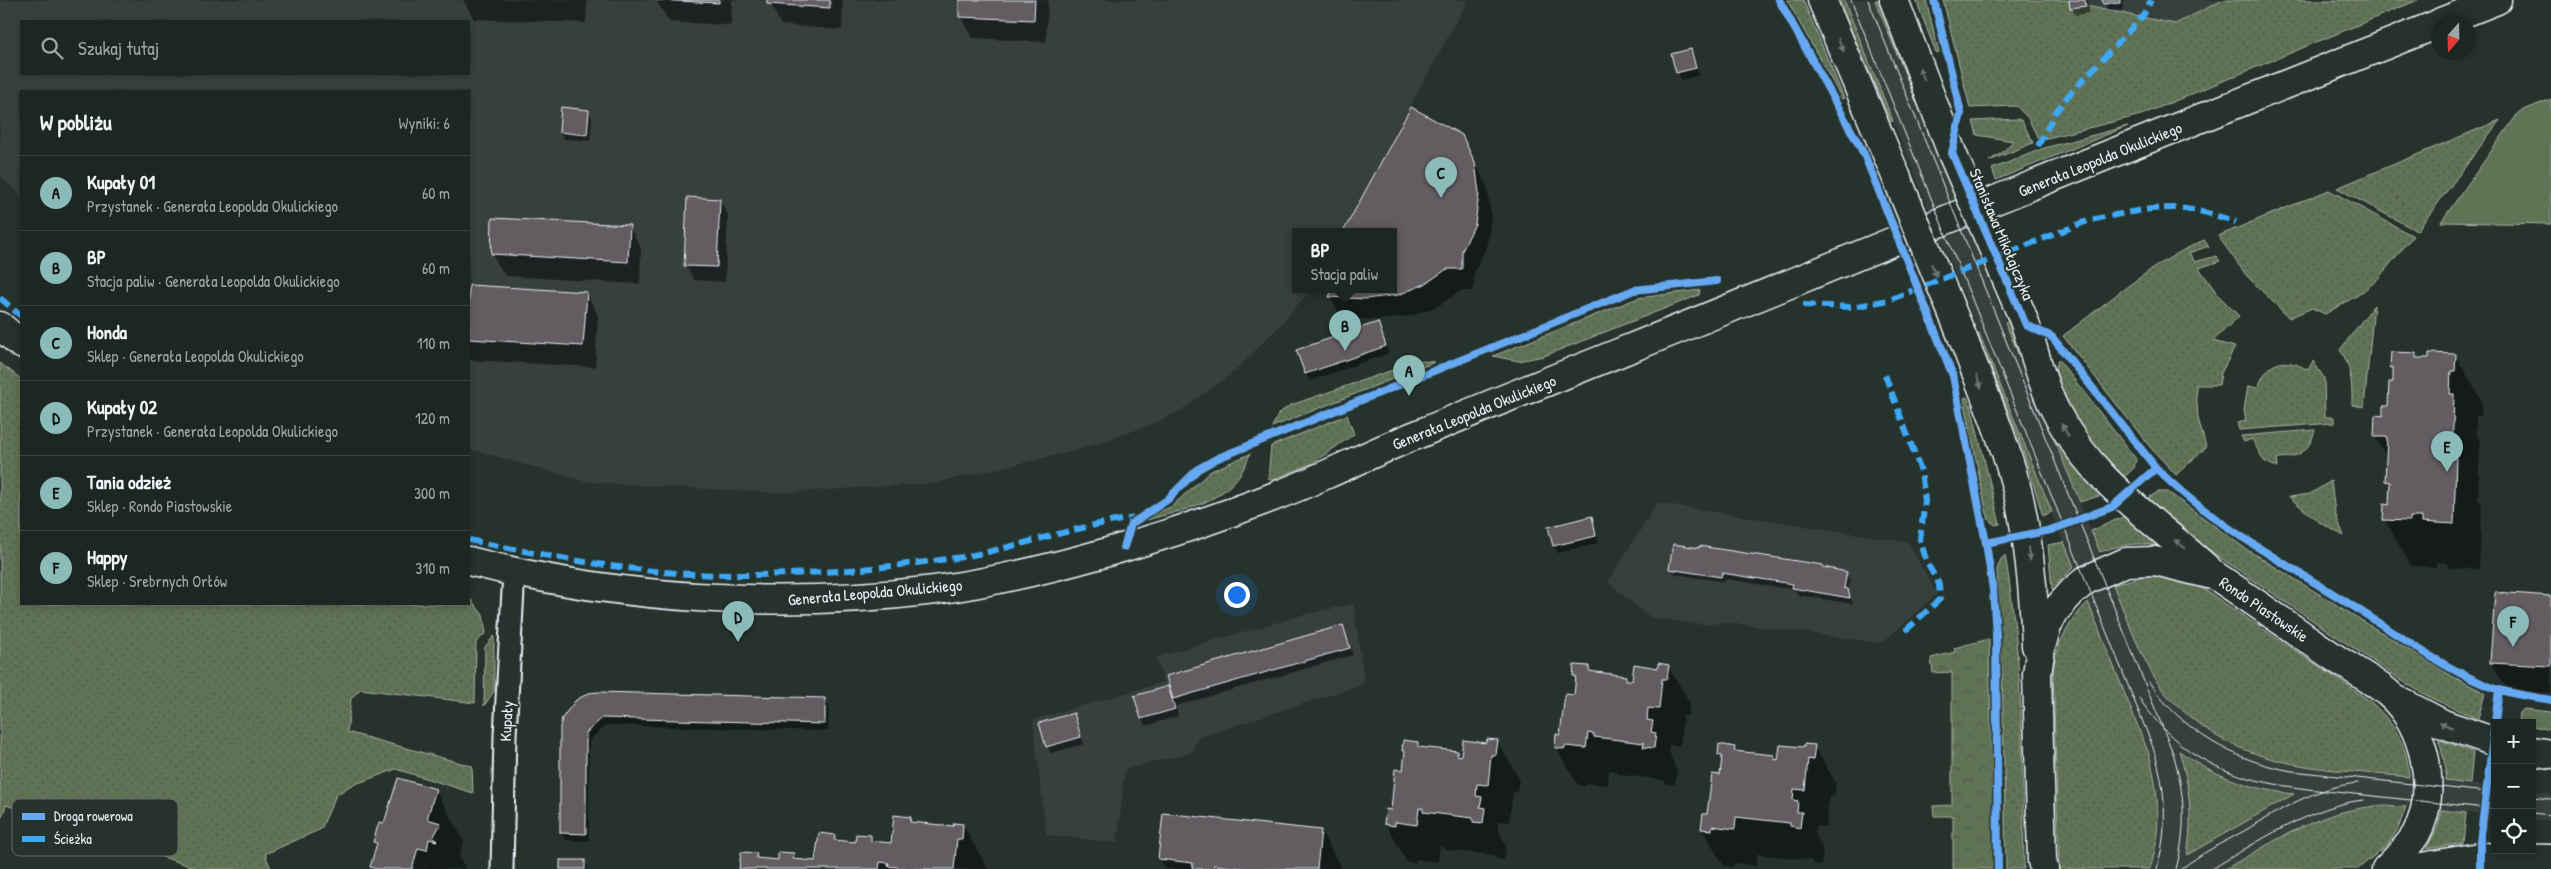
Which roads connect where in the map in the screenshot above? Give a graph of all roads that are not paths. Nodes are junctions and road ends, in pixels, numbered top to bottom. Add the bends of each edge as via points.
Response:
1 (1822, 0) edge
2 (1894, 0) edge
3 (2497, 0) edge
4 (2460, 15) edge
5 (2431, 27) edge
6 (0, 326) edge
7 (20, 343) edge
8 (470, 561) edge
9 (514, 572) junction
10 (2216, 576) junction
11 (2037, 674) junction
12 (2390, 695) junction
13 (2491, 741) edge
14 (2536, 752) edge
15 (2551, 754) edge
16 (2551, 859) edge
17 (2042, 866) edge
18 (502, 869) edge
19 (2386, 869) edge
20 (2410, 869) edge

1 -> 11 street, bridge via 1997,426 2019,499 2030,557
10 -> 2 street, Stanisława Mikołajczyka, bridge via 2123,498 2075,446 2044,385 2021,313 1952,153
3 - 4 street, Generała Leopolda Okulickiego
5 - 9 street, Generała Leopolda Okulickiego via 1419,433 1322,477 1204,522 1124,547 1003,578 936,590 828,599 695,597
6 - 7 street
8 - 9 street, Generała Leopolda Okulickiego
9 - 18 street, Kupały
10 - 11 street, Rondo Piastowskie via 2186,567 2140,560 2100,572 2072,592 2055,611 2043,640
10 - 12 street, Rondo Piastowskie
11 - 17 street, Rondo Piastowskie
13 -> 12 street via 2424,716
12 - 19 street, Rondo Piastowskie via 2419,738 2428,786 2415,834
14 - 15 street
16 - 20 street via 2479,856

